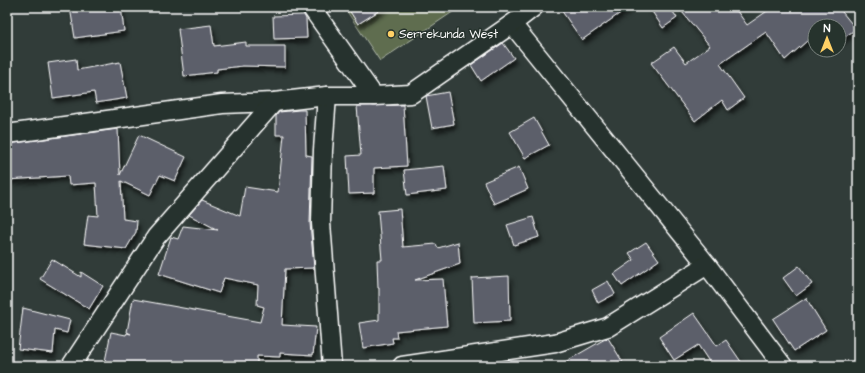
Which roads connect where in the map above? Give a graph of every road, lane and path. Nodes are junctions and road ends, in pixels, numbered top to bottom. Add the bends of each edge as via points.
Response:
1 (311, 7) edge
2 (534, 7) edge
3 (512, 24) junction
4 (327, 96) junction
5 (374, 96) junction
6 (274, 102) junction
7 (7, 134) edge
8 (706, 265) junction
9 (71, 366) edge
10 (332, 366) edge
11 (402, 366) edge
12 (783, 366) edge

1 - 5 street
2 - 3 street
3 - 5 street via 411,94
3 - 8 street
4 - 5 street
4 - 6 street
4 - 10 street via 321,224
6 - 7 street via 222,104
6 - 9 street via 156,237
8 - 11 street via 608,327 555,343
8 - 12 street

